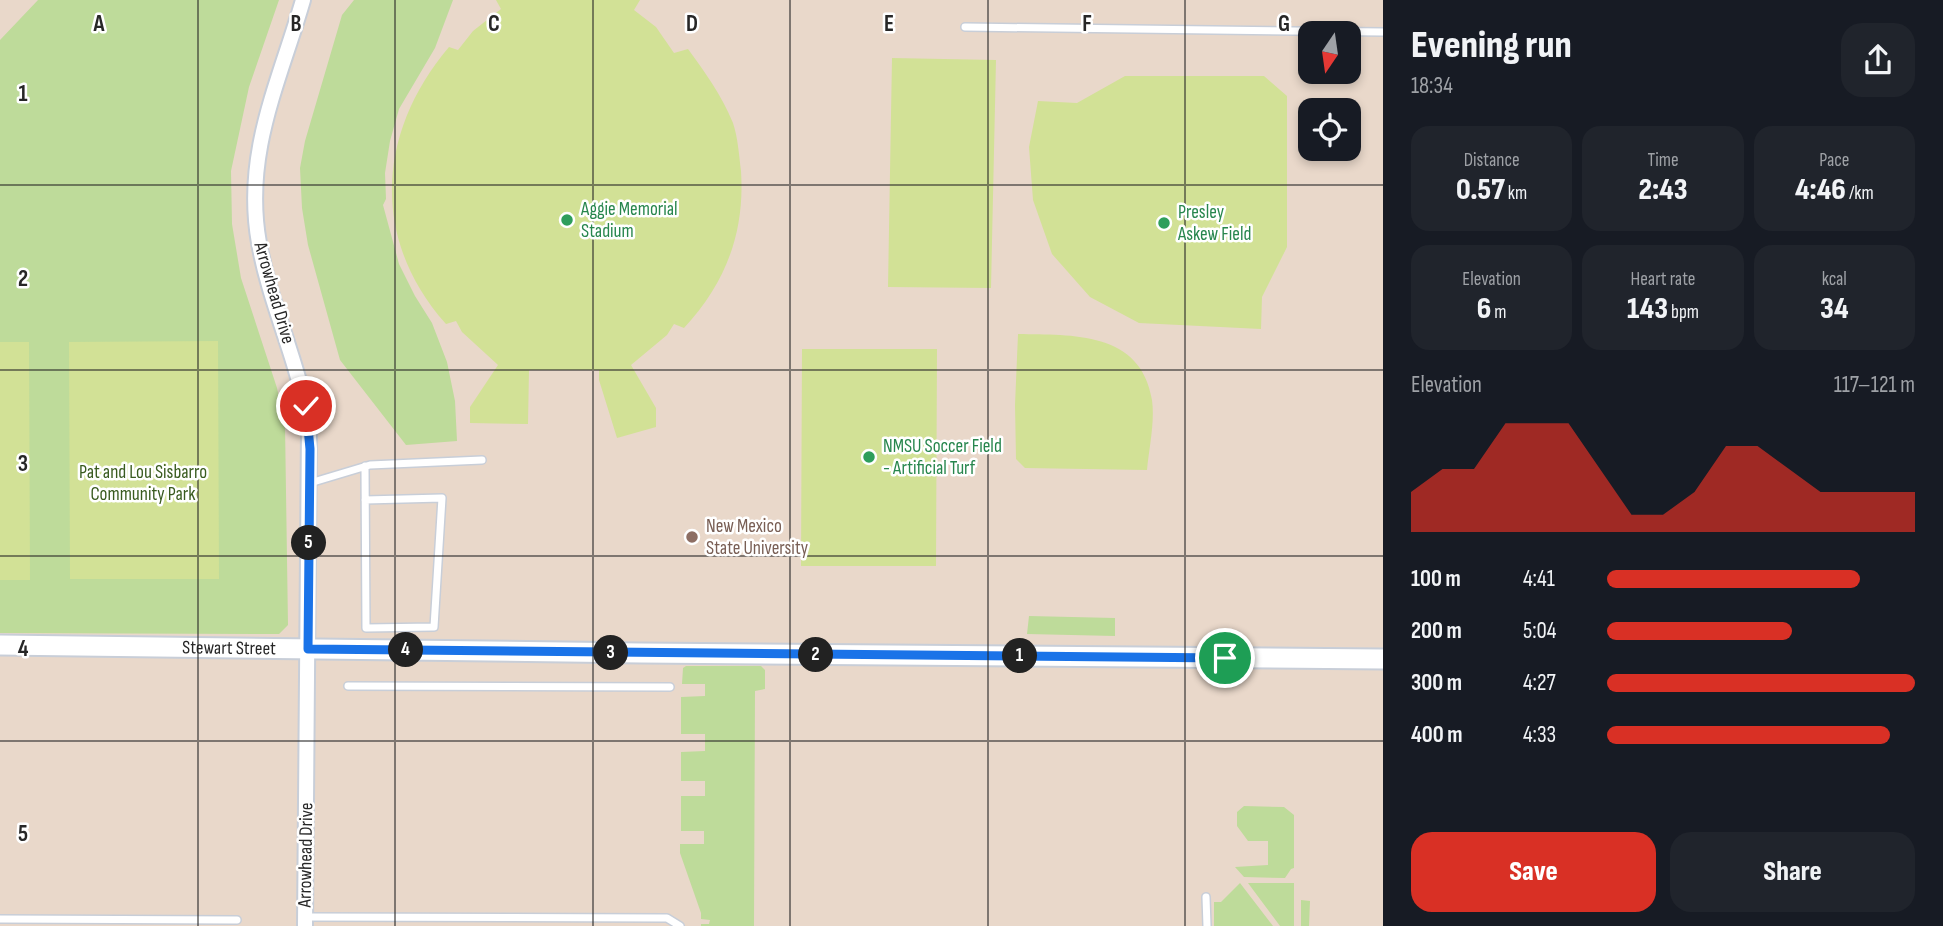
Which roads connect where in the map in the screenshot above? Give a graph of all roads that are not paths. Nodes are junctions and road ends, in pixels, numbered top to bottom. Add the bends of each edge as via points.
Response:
1 (303, 0) edge
2 (965, 27) dead end
3 (1383, 32) edge
4 (482, 460) dead end
5 (365, 466) junction
6 (310, 483) junction
7 (365, 500) junction
8 (0, 645) edge
9 (308, 649) junction
10 (1383, 659) edge
11 (348, 686) dead end
12 (670, 687) dead end
13 (1206, 897) dead end
14 (0, 919) edge
15 (237, 920) dead end
16 (305, 921) edge
17 (343, 922) edge
18 (411, 922) edge
19 (679, 926) edge
20 (1207, 926) edge

1 - 6 street, Arrowhead Drive via 260,137 255,203 268,282 306,406
2 - 3 lane
4 - 5 lane
5 - 6 lane
5 - 7 lane
6 - 9 street, Arrowhead Drive
7 - 7 lane via 366,628 434,627 442,498
8 - 9 street, Stewart Street
9 - 10 street, Stewart Street
9 - 16 street, Arrowhead Drive
11 - 12 lane
13 - 20 lane
14 - 15 lane
16 - 17 lane
17 - 18 lane
18 - 19 lane via 667,918

